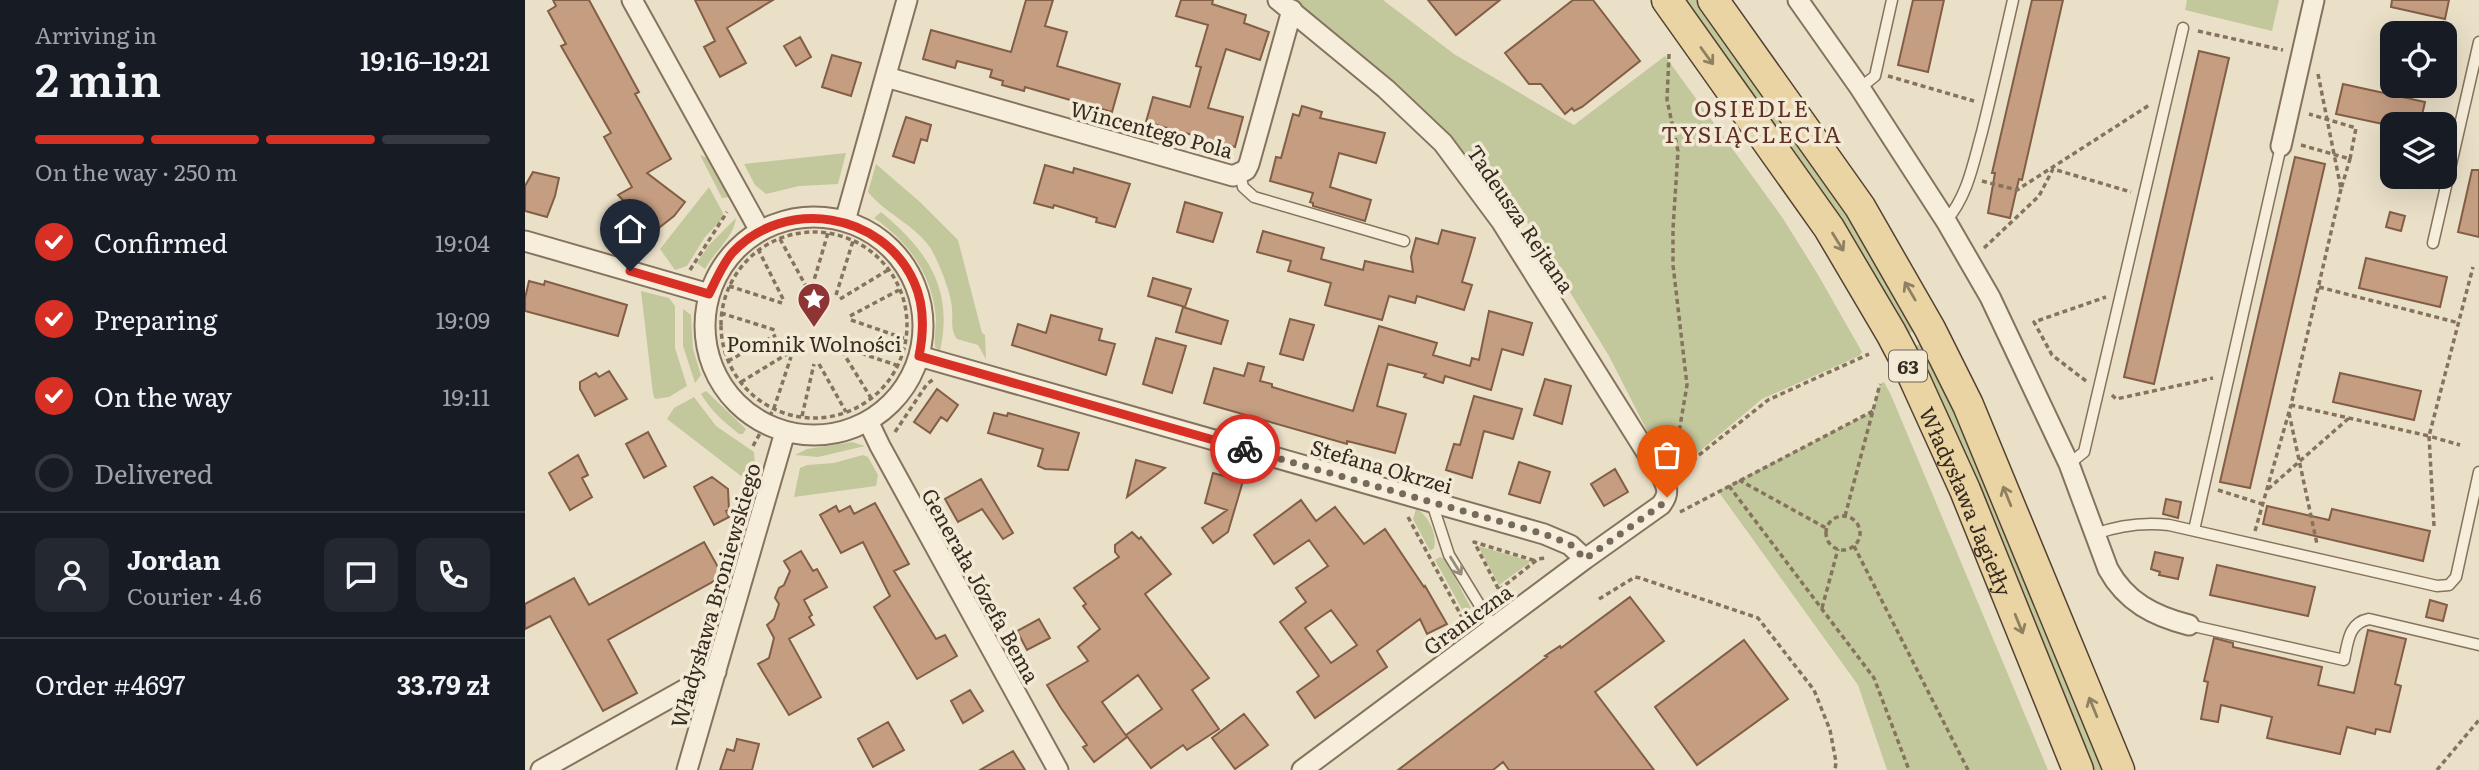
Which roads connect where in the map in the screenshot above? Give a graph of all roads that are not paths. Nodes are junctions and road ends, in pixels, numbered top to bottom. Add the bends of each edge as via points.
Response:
1 (632, 0) edge
2 (907, 0) edge
3 (1667, 0) edge
4 (1713, 0) edge
5 (1798, 0) edge
6 (1892, 0) edge
7 (2013, 0) edge
8 (2314, 0) edge
9 (1285, 5) edge
10 (2183, 28) road end
11 (2479, 42) edge
12 (886, 77) junction
13 (1860, 88) junction
14 (2286, 144) joint
15 (1240, 174) junction
16 (845, 221) junction
17 (1946, 221) junction
18 (759, 240) junction
19 (1403, 240) dead end
20 (525, 241) edge
21 (2433, 243) dead end
22 (709, 294) junction
23 (919, 356) junction
24 (868, 421) junction
25 (785, 432) junction
26 (2069, 464) junction
27 (2479, 472) edge
28 (1432, 503) junction
29 (1666, 512) joint
30 (2193, 530) junction
31 (2095, 534) junction
32 (1585, 559) junction
33 (2189, 625) joint
34 (1493, 627) junction
35 (2479, 645) edge
36 (716, 672) junction
37 (541, 770) edge
38 (687, 770) edge
39 (1058, 770) edge
40 (1302, 770) edge
41 (2078, 770) edge
42 (2119, 770) edge

1 - 18 street
2 - 12 street
3 -> 41 main road, Władysława Jagiełły / 63 via 1829,228 1895,340 1965,490
42 -> 4 main road, Władysława Jagiełły / 63 via 1968,405 1930,328 1860,207
5 - 13 street
6 - 13 lane via 1875,76
7 - 17 lane via 1965,192
8 - 14 street
9 - 15 street, Wincentego Pola via 1249,164
9 - 29 street, Tadeusza Rejtana via 1443,143 1501,220 1662,477 1668,490
10 - 26 lane via 2084,452
11 - 21 lane
12 - 15 street, Wincentego Pola via 1233,176
12 - 16 street
13 - 17 street
14 - 30 lane
15 - 19 lane via 1243,187 1254,197
16 - 18 street via 791,219
16 - 23 street via 879,239 914,281 923,323
17 - 26 street via 1990,297
18 - 22 street via 733,253
20 - 22 street
22 - 25 street via 704,332 715,373 742,408
23 - 24 street via 898,393
23 - 28 street, Stefana Okrzei
24 - 25 street via 829,434
24 - 39 street, Generała Józefa Bema
25 - 36 street, Władysława Broniewskiego
26 - 31 street
27 - 30 lane via 2456,577 2449,585
28 - 32 street, Stefana Okrzei via 1544,534 1570,544
28 -> 34 lane via 1449,555
29 - 32 street, Graniczna
30 - 31 lane via 2141,522
31 - 33 street via 2108,569 2124,592 2145,610
32 - 34 street, Graniczna
33 - 35 lane via 2344,660 2351,631 2369,620
34 - 40 street, Graniczna
36 - 37 street
36 - 38 street, Władysława Broniewskiego

